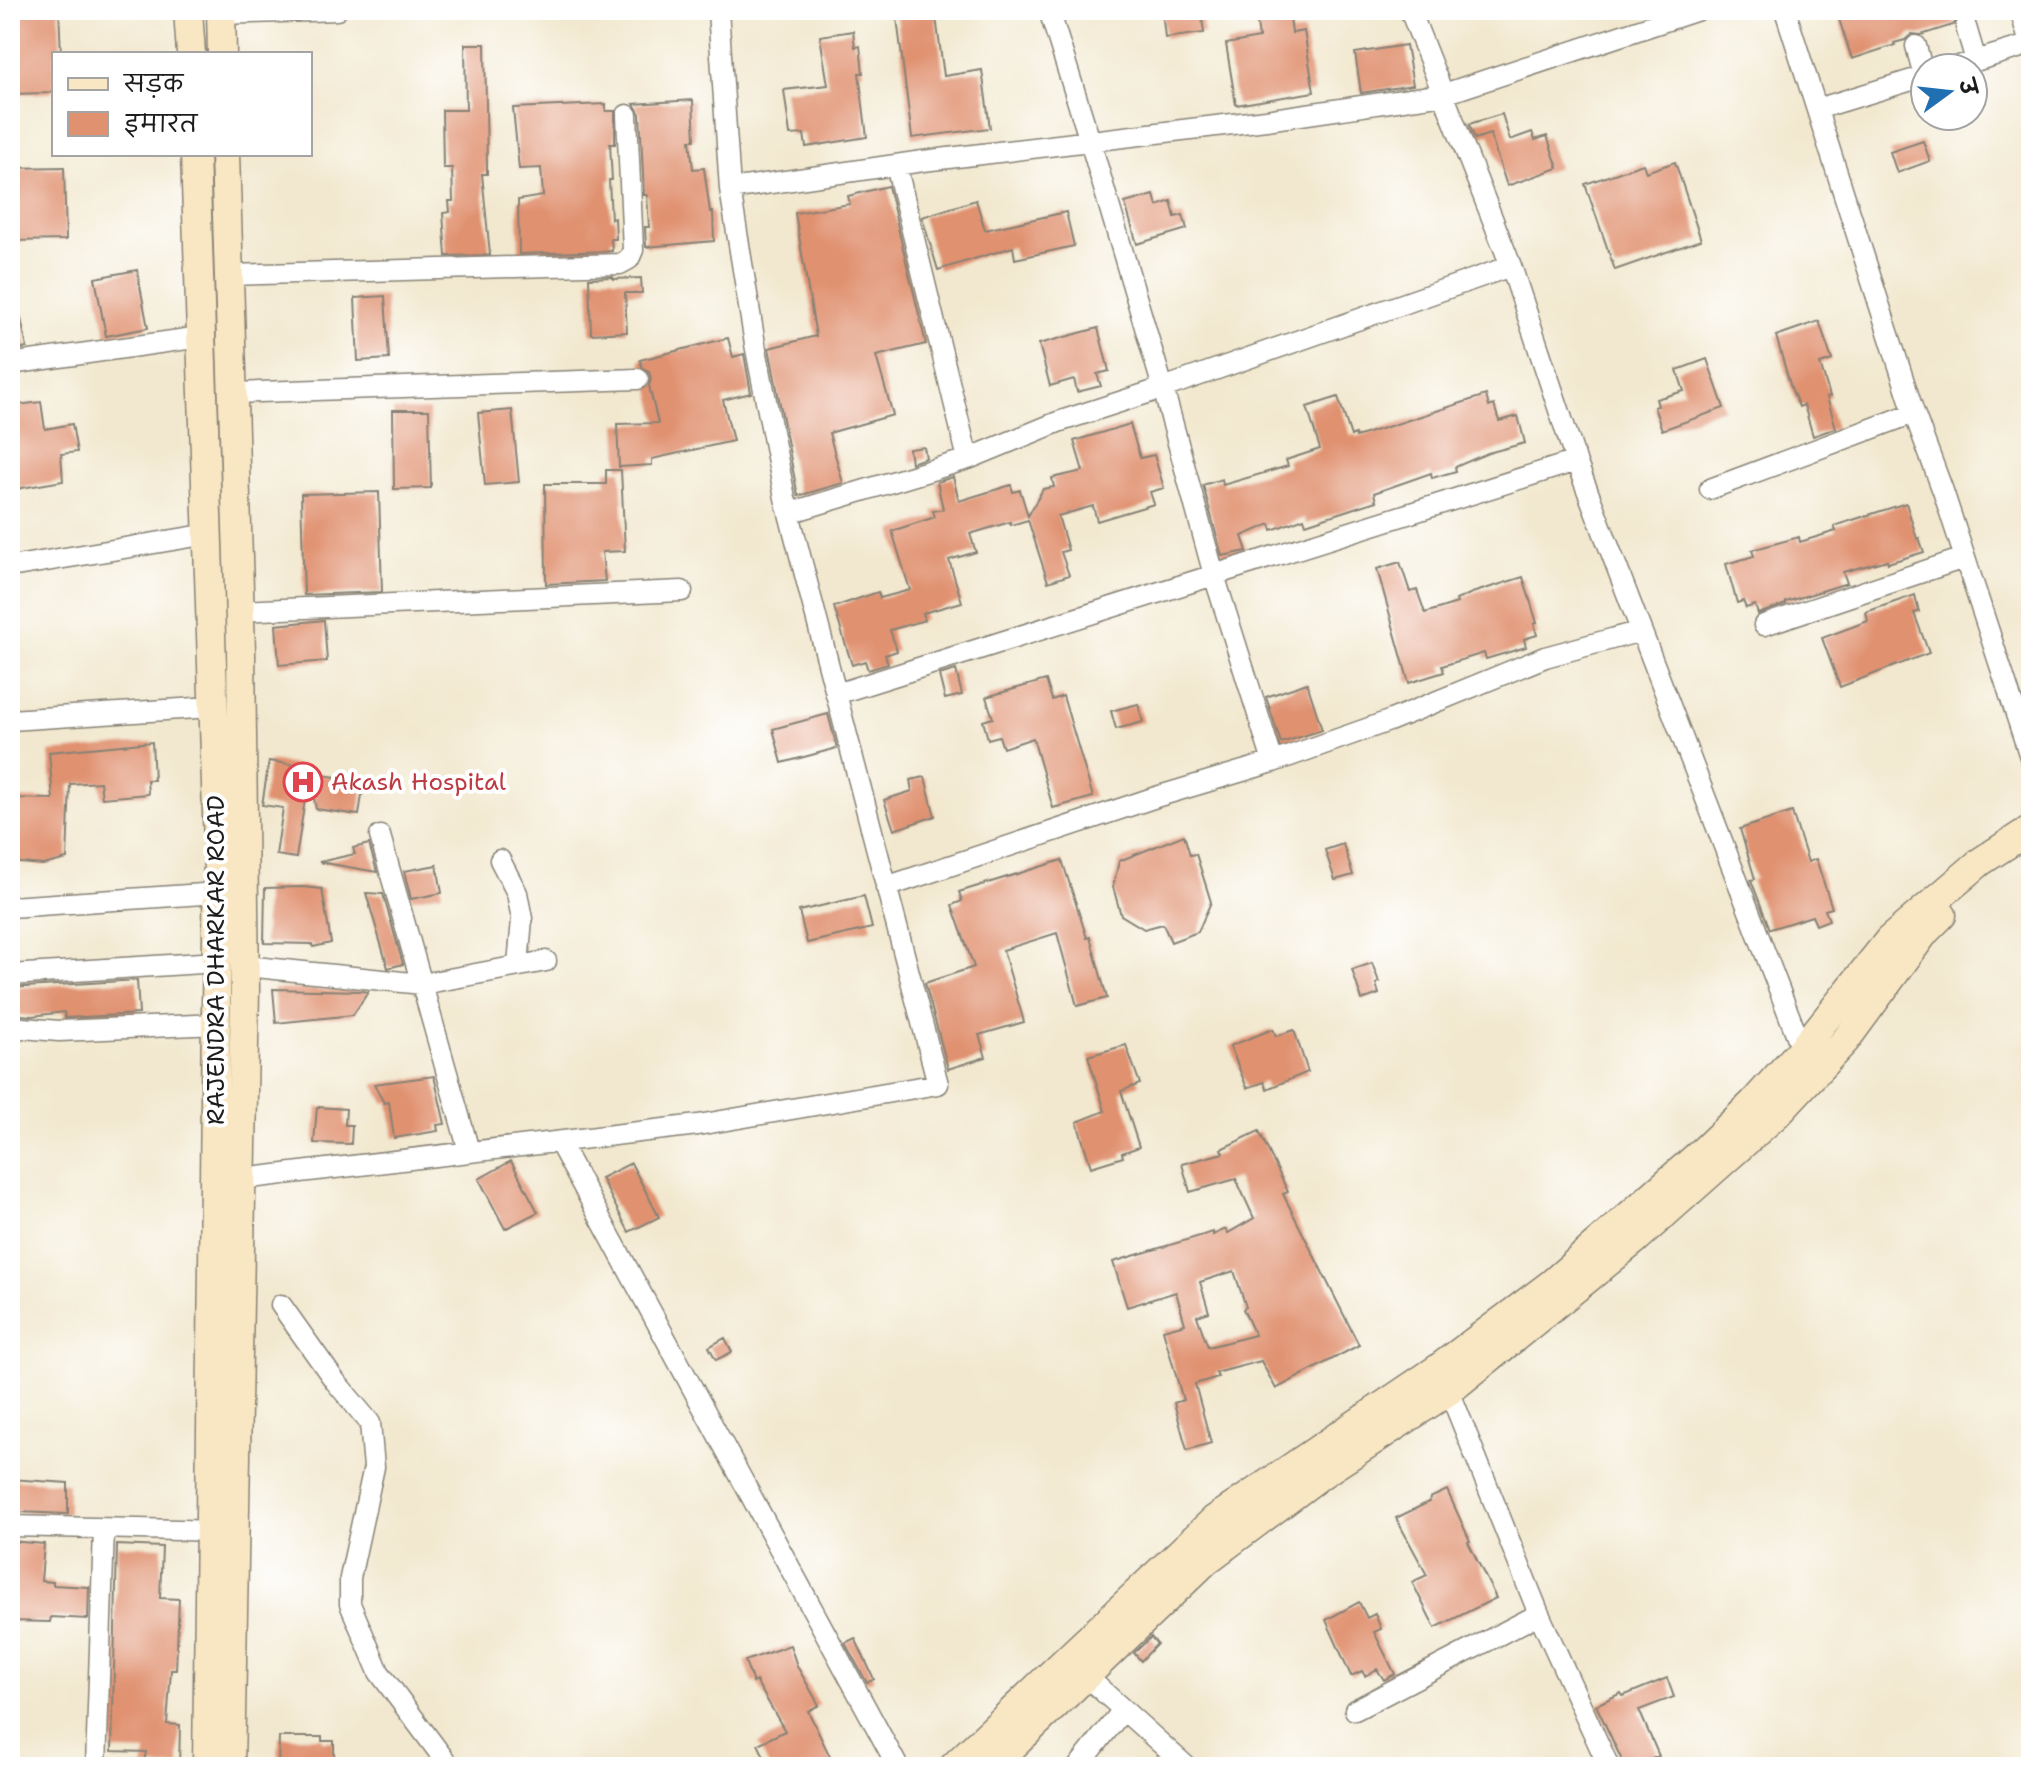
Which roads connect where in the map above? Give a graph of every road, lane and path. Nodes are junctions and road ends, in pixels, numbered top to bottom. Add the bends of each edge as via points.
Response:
1 (188, 10) edge
2 (337, 10) edge
3 (718, 10) edge
4 (1049, 10) edge
5 (1410, 10) edge
6 (1698, 10) edge
7 (1785, 10) edge
8 (221, 12) edge
9 (2021, 13) dead end
10 (1650, 17) edge
11 (1966, 27) dead end
12 (2030, 44) edge
13 (1916, 46) dead end
14 (191, 52) edge
15 (222, 52) edge
16 (1918, 52) edge
17 (1973, 52) edge
18 (1989, 57) edge
19 (1909, 81) edge
20 (1444, 94) junction
21 (1817, 109) junction
22 (627, 115) dead end
23 (1090, 141) junction
24 (195, 156) edge
25 (225, 156) edge
26 (896, 165) junction
27 (730, 189) junction
28 (1511, 266) junction
29 (229, 275) junction
30 (201, 337) junction
31 (10, 364) edge
32 (638, 379) dead end
33 (1163, 388) junction
34 (233, 393) junction
35 (1914, 413) junction
36 (968, 459) junction
37 (1576, 461) junction
38 (1710, 489) dead end
39 (789, 513) junction
40 (209, 534) junction
41 (1964, 558) junction
42 (10, 567) edge
43 (1214, 575) junction
44 (682, 591) dead end
45 (239, 611) junction
46 (1764, 625) dead end
47 (1641, 631) junction
48 (836, 694) junction
49 (212, 707) junction
50 (10, 720) edge
51 (2031, 760) edge
52 (1273, 762) junction
53 (2031, 829) edge
54 (380, 836) dead end
55 (231, 844) junction
56 (2031, 852) edge
57 (500, 860) dead end
58 (886, 887) junction
59 (218, 893) junction
60 (10, 907) edge
61 (546, 961) dead end
62 (231, 964) junction
63 (518, 965) junction
64 (10, 975) edge
65 (422, 984) junction
66 (218, 1024) junction
67 (10, 1027) edge
68 (1802, 1049) junction
69 (559, 1142) junction
70 (469, 1151) junction
71 (229, 1178) junction
72 (281, 1305) dead end
73 (1444, 1379) junction
74 (10, 1526) edge
75 (104, 1529) junction
76 (224, 1531) junction
77 (1539, 1614) junction
78 (1076, 1667) junction
79 (1123, 1710) junction
80 (1355, 1710) dead end
81 (1604, 1766) edge
82 (96, 1767) edge
83 (207, 1767) edge
84 (230, 1767) edge
85 (450, 1767) edge
86 (898, 1767) edge
87 (953, 1767) edge
88 (991, 1767) edge
89 (1078, 1767) edge
90 (1187, 1767) edge

1 - 14 main road
2 - 8 street
3 - 27 street
4 - 23 street
5 - 20 street
6 - 10 street
7 - 21 street
8 - 15 main road
9 - 12 street
10 - 20 street
11 - 17 street
12 - 18 street
13 - 16 street
19 - 21 street
20 - 23 street
20 - 28 street
21 - 35 street
22 - 29 street via 633,250 620,264
23 - 26 street
23 - 33 street
24 - 30 main road, RAJENDRA DHARKAR ROAD
25 - 29 main road, RAJENDRA DHARKAR ROAD
26 - 27 street
26 - 36 street
27 - 39 street
28 - 33 street
28 - 37 street
29 - 34 main road, RAJENDRA DHARKAR ROAD
30 - 31 street
30 - 40 main road, RAJENDRA DHARKAR ROAD
32 - 34 street
33 - 36 street
33 - 43 street
34 - 45 main road, RAJENDRA DHARKAR ROAD
35 - 38 street
35 - 41 street
36 - 39 street
37 - 43 street
37 - 47 street
39 - 48 street
40 - 42 street
40 - 49 main road, RAJENDRA DHARKAR ROAD
41 - 46 street
41 - 51 street
43 - 48 street
43 - 52 street
44 - 45 street
45 - 55 main road, RAJENDRA DHARKAR ROAD
47 - 52 street via 1545,657
47 - 68 street
48 - 58 street
49 - 50 street
49 - 55 main road, RAJENDRA DHARKAR ROAD
52 - 58 street
53 - 68 main road via 1980,862 1889,940
54 - 65 street
55 - 59 main road, RAJENDRA DHARKAR ROAD
55 - 62 main road, RAJENDRA DHARKAR ROAD
56 - 73 main road via 1988,879 1925,932 1845,1041 1777,1114 1634,1241
57 - 63 street via 517,893 522,919
58 - 69 street via 938,1084 698,1125
59 - 60 street
59 - 62 main road, RAJENDRA DHARKAR ROAD
61 - 63 street
62 - 64 street
62 - 65 street
62 - 66 main road, RAJENDRA DHARKAR ROAD
62 - 71 main road, RAJENDRA DHARKAR ROAD
63 - 65 street
65 - 70 street
66 - 67 street via 59,1031
66 - 71 main road, RAJENDRA DHARKAR ROAD
68 - 73 main road via 1714,1140
69 - 70 street
69 - 86 street
70 - 71 street
71 - 76 main road, RAJENDRA DHARKAR ROAD
72 - 85 street via 370,1423 374,1467 350,1578 350,1604 379,1672
73 - 77 street
73 - 78 main road via 1305,1472 1215,1519
74 - 75 street
75 - 76 street
75 - 82 street
76 - 83 main road, RAJENDRA DHARKAR ROAD
76 - 84 main road, RAJENDRA DHARKAR ROAD
77 - 80 street
77 - 81 street
78 - 79 street
78 - 87 main road
78 - 88 main road
79 - 89 street
79 - 90 street

